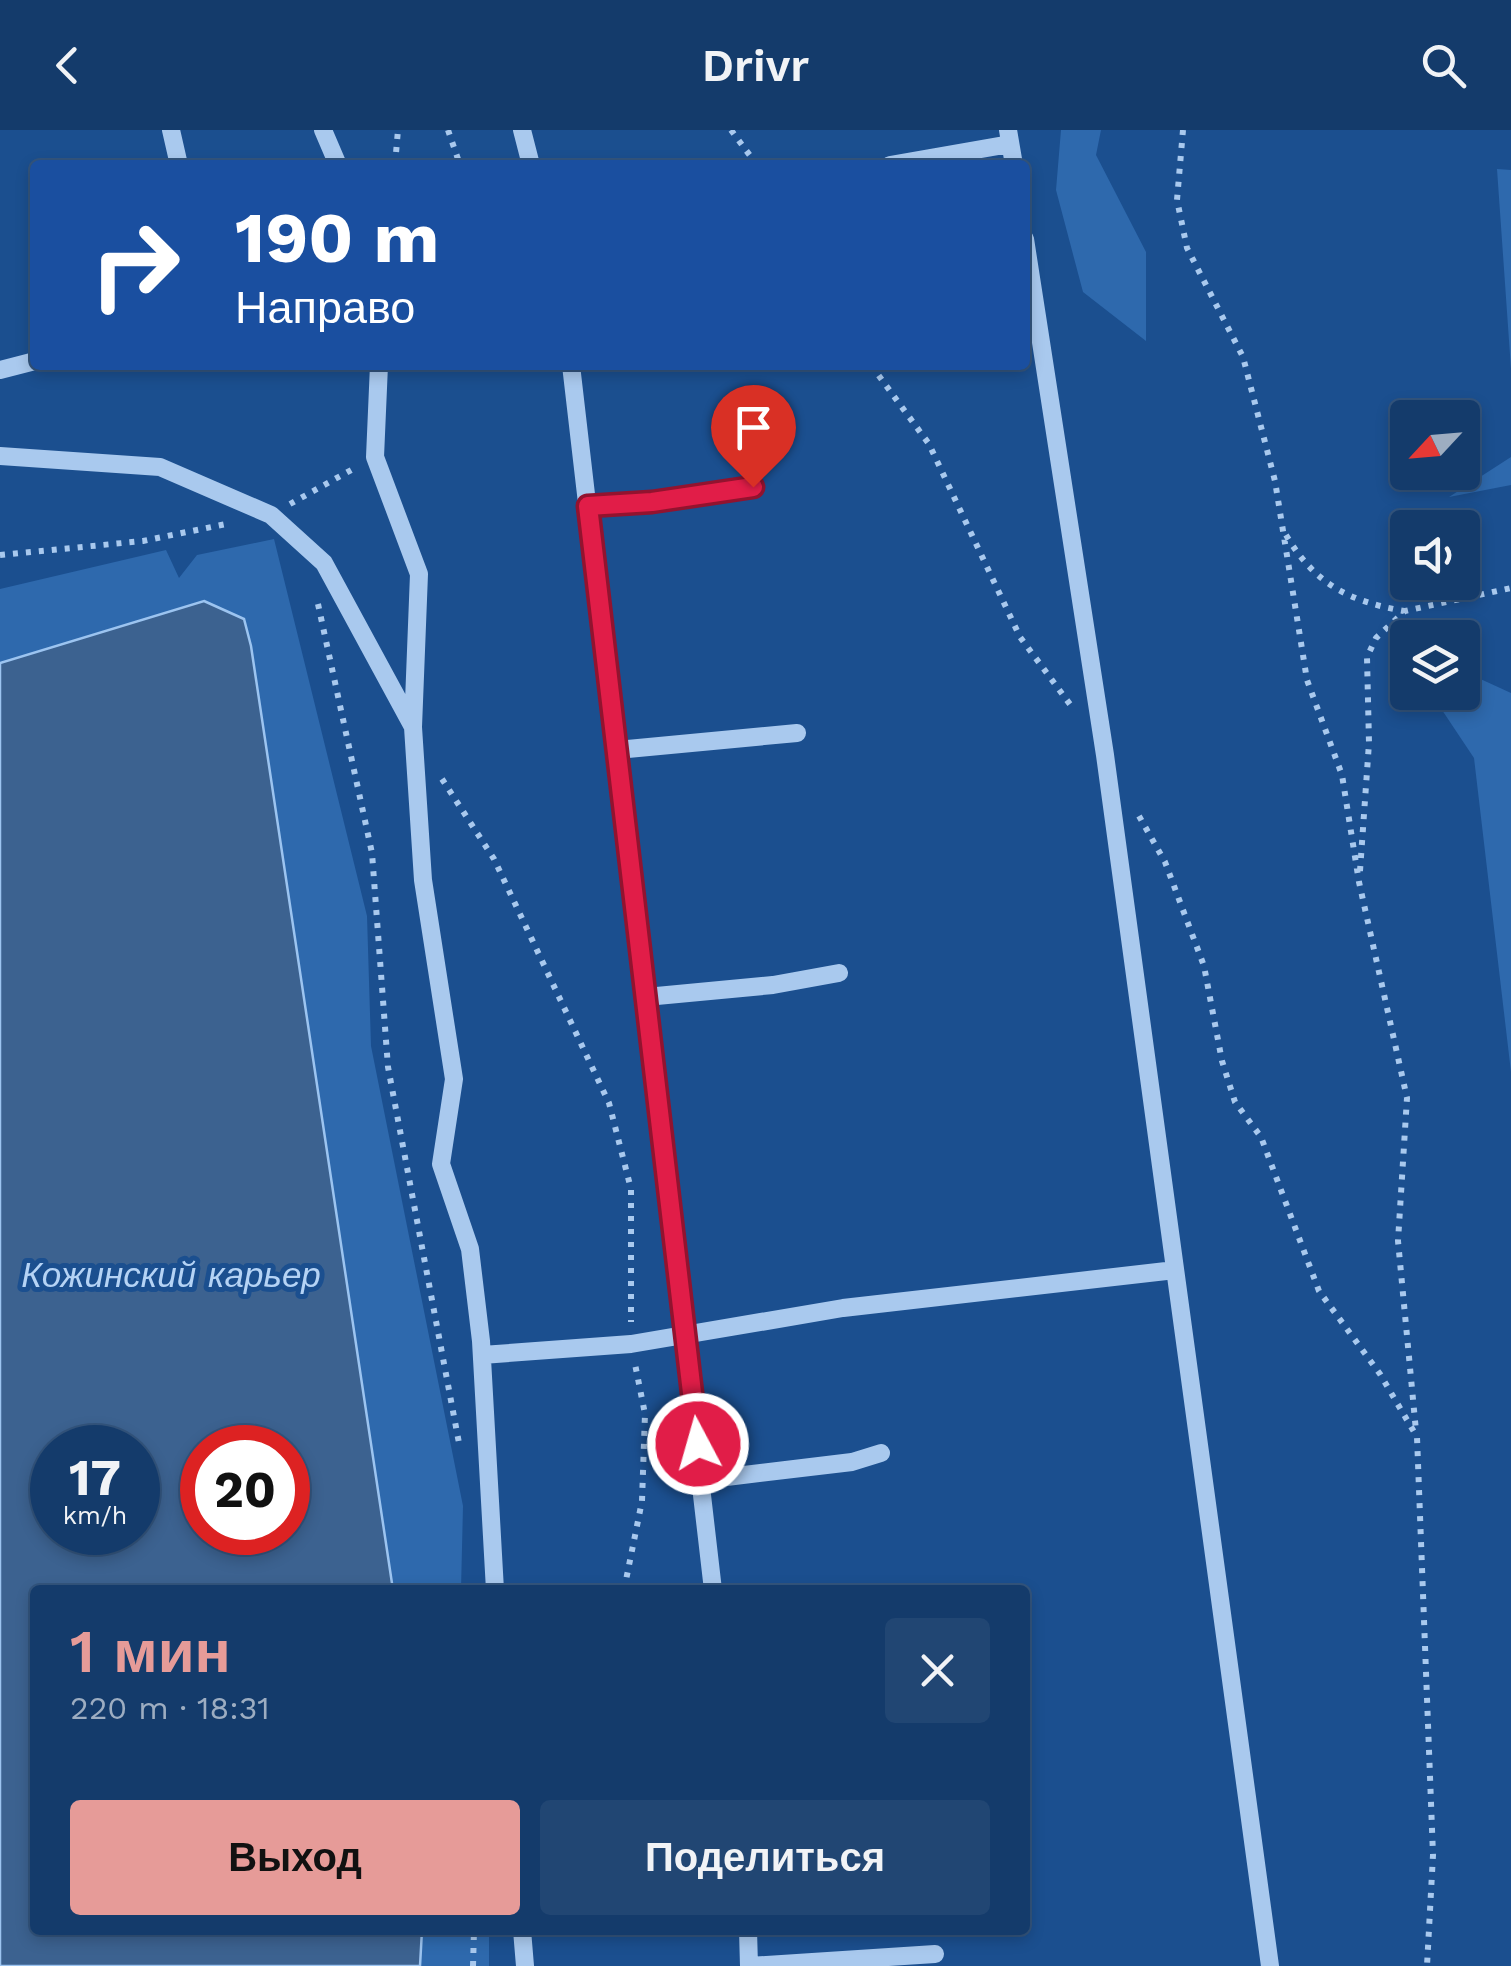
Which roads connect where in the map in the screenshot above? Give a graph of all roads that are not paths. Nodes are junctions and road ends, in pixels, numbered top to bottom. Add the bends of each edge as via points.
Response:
1 (171, 130) edge
2 (323, 130) edge
3 (522, 130) edge
4 (1009, 137) edge
5 (178, 160) edge
6 (336, 160) edge
7 (530, 160) edge
8 (911, 160) edge
9 (1030, 271) edge
10 (30, 363) edge
11 (0, 370) edge
12 (380, 370) edge
13 (573, 370) edge
14 (0, 456) edge
15 (753, 487) dead end
16 (588, 506) junction
17 (413, 727) junction
18 (798, 734) dead end
19 (617, 750) junction
20 (839, 973) dead end
21 (646, 996) junction
22 (1175, 1270) junction
23 (686, 1335) junction
24 (482, 1355) junction
25 (881, 1454) dead end
26 (702, 1480) junction
27 (495, 1585) edge
28 (712, 1585) edge
29 (522, 1935) edge
30 (748, 1935) edge
31 (934, 1954) dead end
32 (524, 1966) edge
33 (749, 1966) edge
34 (1270, 1966) edge

1 - 5 lane
2 - 6 lane
3 - 7 lane
4 - 8 lane
9 - 22 lane
10 - 11 lane
12 - 17 lane via 375,457 419,574
13 - 16 lane
14 - 17 lane via 160,467 271,515 324,563
15 - 16 lane
16 - 19 lane
17 - 24 lane via 422,880 454,1079 440,1164 470,1249
18 - 19 lane
19 - 21 lane
20 - 21 lane
21 - 23 lane
22 - 23 lane via 844,1308
22 - 34 lane
23 - 24 lane
23 - 26 lane
24 - 27 lane
25 - 26 lane
26 - 28 lane
29 - 32 lane
30 - 33 lane
31 - 33 lane

